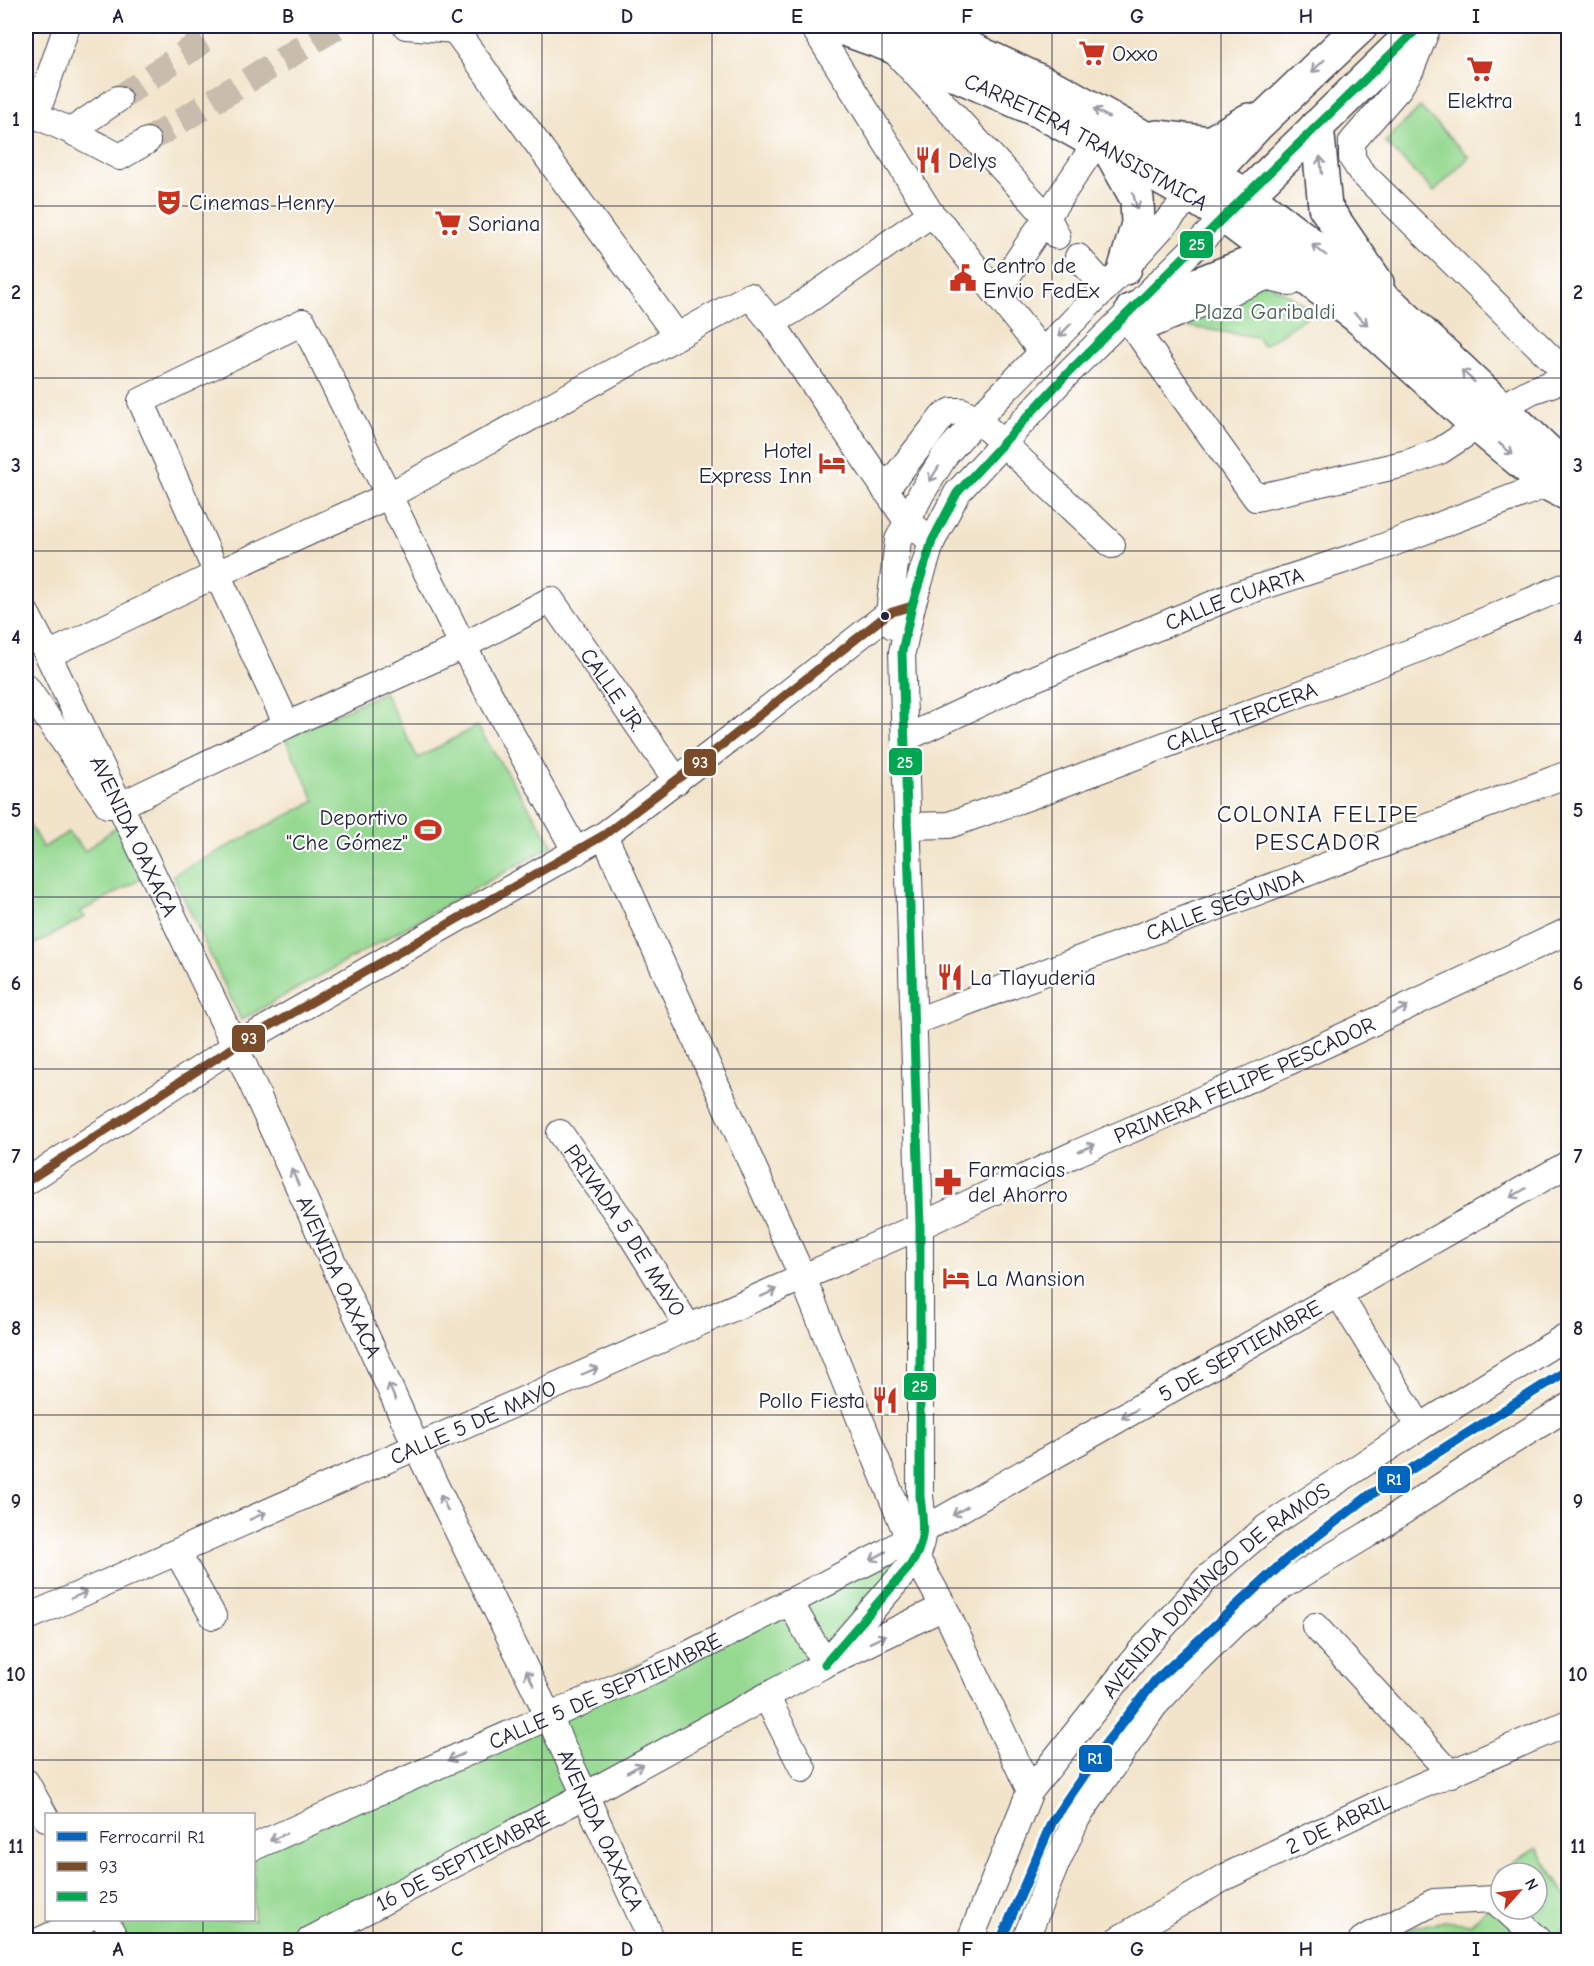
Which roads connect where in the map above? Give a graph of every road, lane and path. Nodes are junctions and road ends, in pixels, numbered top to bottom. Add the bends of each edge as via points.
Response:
1 (67, 26) edge
2 (406, 26) edge
3 (813, 26) edge
4 (836, 26) edge
5 (1360, 26) edge
6 (1420, 26) edge
7 (1428, 26) edge
8 (455, 28) edge
9 (897, 32) edge
10 (952, 32) edge
11 (118, 99) tunnel mouth
12 (1284, 99) junction
13 (31, 113) edge
14 (1317, 126) junction
15 (71, 131) junction
16 (1141, 135) junction
17 (147, 141) tunnel mouth
18 (1102, 146) junction
19 (1201, 185) junction
20 (1236, 206) junction
21 (931, 214) junction
22 (1053, 227) junction
23 (1078, 257) dead end
24 (1115, 278) junction
25 (1310, 281) junction
26 (996, 294) junction
27 (1394, 307) junction
28 (1131, 319) junction
29 (772, 323) junction
30 (677, 336) junction
31 (1043, 353) junction
32 (1569, 376) edge
33 (1490, 417) junction
34 (977, 419) junction
35 (1003, 442) junction
36 (1563, 481) edge
37 (885, 489) junction
38 (390, 495) junction
39 (907, 521) junction
40 (932, 541) junction
41 (1112, 545) dead end
42 (217, 574) junction
43 (1569, 585) edge
44 (900, 610) junction
45 (27, 619) edge
46 (464, 646) junction
47 (48, 655) junction
48 (26, 687) edge
49 (287, 725) junction
50 (906, 738) junction
51 (1569, 774) edge
52 (676, 781) junction
53 (121, 805) junction
54 (907, 826) junction
55 (604, 835) junction
56 (576, 852) junction
57 (1569, 931) edge
58 (914, 1022) junction
59 (236, 1046) junction
60 (560, 1133) dead end
61 (1569, 1164) edge
62 (26, 1182) edge
63 (920, 1226) junction
64 (803, 1278) junction
65 (1339, 1295) junction
66 (689, 1328) junction
67 (1569, 1335) edge
68 (1569, 1407) edge
69 (1420, 1427) junction
70 (416, 1446) junction
71 (917, 1542) junction
72 (177, 1552) junction
73 (790, 1602) junction
74 (944, 1607) junction
75 (213, 1616) dead end
76 (26, 1618) edge
77 (1315, 1626) dead end
78 (825, 1664) junction
79 (766, 1696) junction
80 (548, 1715) junction
81 (1569, 1724) edge
82 (803, 1769) dead end
83 (1451, 1774) junction
84 (26, 1782) edge
85 (1030, 1791) junction
86 (584, 1796) junction
87 (45, 1816) edge
88 (255, 1847) edge
89 (1489, 1899) edge
90 (83, 1921) edge
91 (106, 1921) edge
92 (1518, 1921) edge
93 (41, 1941) edge
94 (116, 1941) edge
95 (310, 1941) edge
96 (652, 1941) edge
97 (969, 1941) edge
98 (1025, 1941) edge
99 (1117, 1941) edge
100 (1362, 1941) edge
101 (1539, 1941) edge

1 - 13 street
2 - 8 street
3 - 21 street
4 - 9 main road, CARRETERA TRANSISTMICA
5 -> 12 main road
6 - 14 main road
7 - 32 street via 1399,88 1352,142 1353,158 1361,172
8 - 30 street
9 - 10 main road, CARRETERA TRANSISTMICA
9 - 18 main road, CARRETERA TRANSISTMICA
9 - 22 street
16 -> 10 main road, CARRETERA TRANSISTMICA
11 - 15 street
12 - 16 main road via 1210,143
12 - 19 main road
13 - 15 street
14 - 20 main road
27 -> 14 main road via 1326,207
15 - 17 street via 120,157
16 - 19 main road, CARRETERA TRANSISTMICA
18 - 19 main road, CARRETERA TRANSISTMICA
18 - 22 street
18 -> 24 main road via 1137,199 1138,224
19 - 20 main road, CARRETERA TRANSISTMICA
19 - 24 street
20 - 25 main road, CARRETERA TRANSISTMICA
27 -> 20 main road, CARRETERA TRANSISTMICA
20 - 28 street
21 - 26 street
21 - 29 street
22 - 26 street
23 - 24 street
24 -> 31 street
25 - 28 main road via 1249,264
25 -> 33 main road, CARRETERA TRANSISTMICA
26 - 31 street
33 -> 27 main road, CARRETERA TRANSISTMICA
28 - 33 street via 1256,498 1440,452
28 - 35 street via 1065,376
29 - 30 street via 750,296
29 - 37 street
30 - 38 street
31 - 34 street
32 - 33 street via 1531,391
33 - 36 main road, CARRETERA TRANSISTMICA
34 - 35 street
34 - 37 street via 962,411 943,416
34 -> 39 street via 946,454
35 - 40 street via 957,493
35 - 41 street
36 - 50 street, CALLE CUARTA via 1372,551 1230,597 1028,681
37 - 39 street
38 - 42 street
38 - 42 street via 303,322 141,401
38 - 46 street
39 - 40 street
39 - 44 street via 898,540
40 - 44 street
42 - 47 street
42 - 49 street
43 - 54 street, CALLE TERCERA via 1416,651 1036,794 949,825
44 - 50 street
44 - 52 street via 708,745
45 - 47 street, AVENIDA OAXACA
46 - 49 street
46 - 52 street, CALLE JR. via 551,600
46 - 56 street
47 - 53 street, AVENIDA OAXACA
48 - 53 street via 108,805
49 - 53 street
50 - 54 street
51 - 58 street, CALLE SEGUNDA
52 - 55 street
53 - 59 street, AVENIDA OAXACA
54 - 58 street
55 - 56 street
55 - 64 street
56 - 59 street
63 -> 57 street, PRIMERA FELIPE PESCADOR via 1284,1064
58 - 63 street
59 - 62 street
70 -> 59 street, AVENIDA OAXACA
60 - 66 street, PRIVADA 5 DE MAYO via 625,1225
61 -> 65 street, 5 DE SEPTIEMBRE
63 - 64 street, CALLE 5 DE MAYO
63 - 71 street
66 -> 64 street, CALLE 5 DE MAYO
64 - 71 street
65 - 69 street
65 -> 71 street, 5 DE SEPTIEMBRE
70 -> 66 street, CALLE 5 DE MAYO
67 - 69 street, AVENIDA DOMINGO DE RAMOS
68 - 98 street via 1284,1585 1235,1623 1196,1661 1154,1706 1077,1818
69 - 85 street, AVENIDA DOMINGO DE RAMOS via 1267,1527 1206,1580 1140,1652
72 -> 70 street, CALLE 5 DE MAYO
80 -> 70 street, AVENIDA OAXACA
71 -> 73 street, CALLE 5 DE SEPTIEMBRE
71 - 74 street
71 - 78 street via 864,1622
72 - 75 street
76 -> 72 street, CALLE 5 DE MAYO
73 - 78 street
73 - 80 street, CALLE 5 DE SEPTIEMBRE via 679,1659
78 -> 74 street, 16 DE SEPTIEMBRE
74 - 85 street
77 - 83 street
78 - 79 street, 16 DE SEPTIEMBRE
79 - 82 street
86 -> 79 street, 16 DE SEPTIEMBRE
80 - 86 street, AVENIDA OAXACA
80 -> 88 street, CALLE 5 DE SEPTIEMBRE
81 - 83 street, 2 DE ABRIL
83 - 99 street, 2 DE ABRIL via 1227,1876
84 - 87 street
85 - 97 street, AVENIDA DOMINGO DE RAMOS
86 - 95 street, 16 DE SEPTIEMBRE
86 - 96 street, AVENIDA OAXACA
89 - 100 street via 1434,1902
90 - 93 street
91 - 94 street
92 - 101 street

